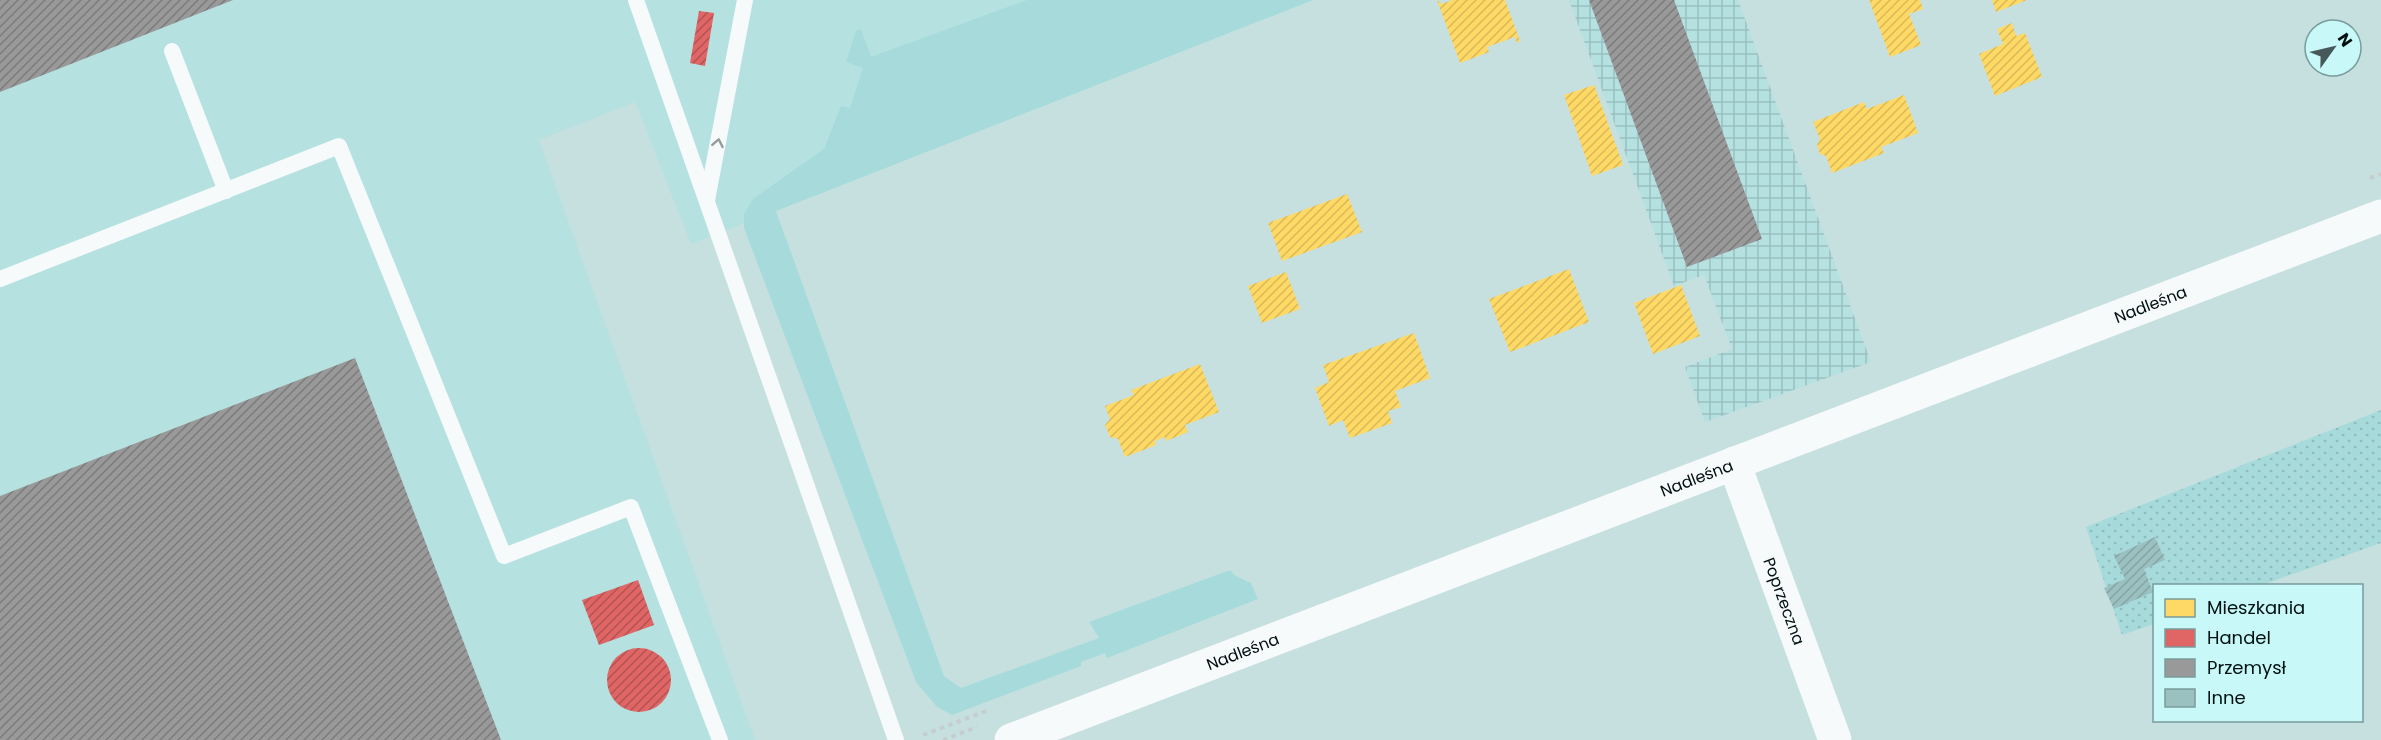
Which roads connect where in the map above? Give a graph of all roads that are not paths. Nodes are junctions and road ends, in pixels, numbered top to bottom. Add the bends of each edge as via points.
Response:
1 (636, 0) edge
2 (745, 0) edge
3 (172, 51) dead end
4 (226, 191) junction
5 (707, 201) junction
6 (2381, 216) edge
7 (0, 279) edge
8 (1734, 463) junction
9 (1029, 737) edge
10 (720, 740) edge
11 (896, 740) edge
12 (1835, 740) edge

1 - 5 lane
5 -> 2 lane
3 - 4 lane
4 - 7 lane
4 - 10 lane via 339,147 504,556 631,507
5 - 11 lane
6 - 8 street, Nadleśna
8 - 9 street, Nadleśna
8 - 12 street, Poprzeczna

